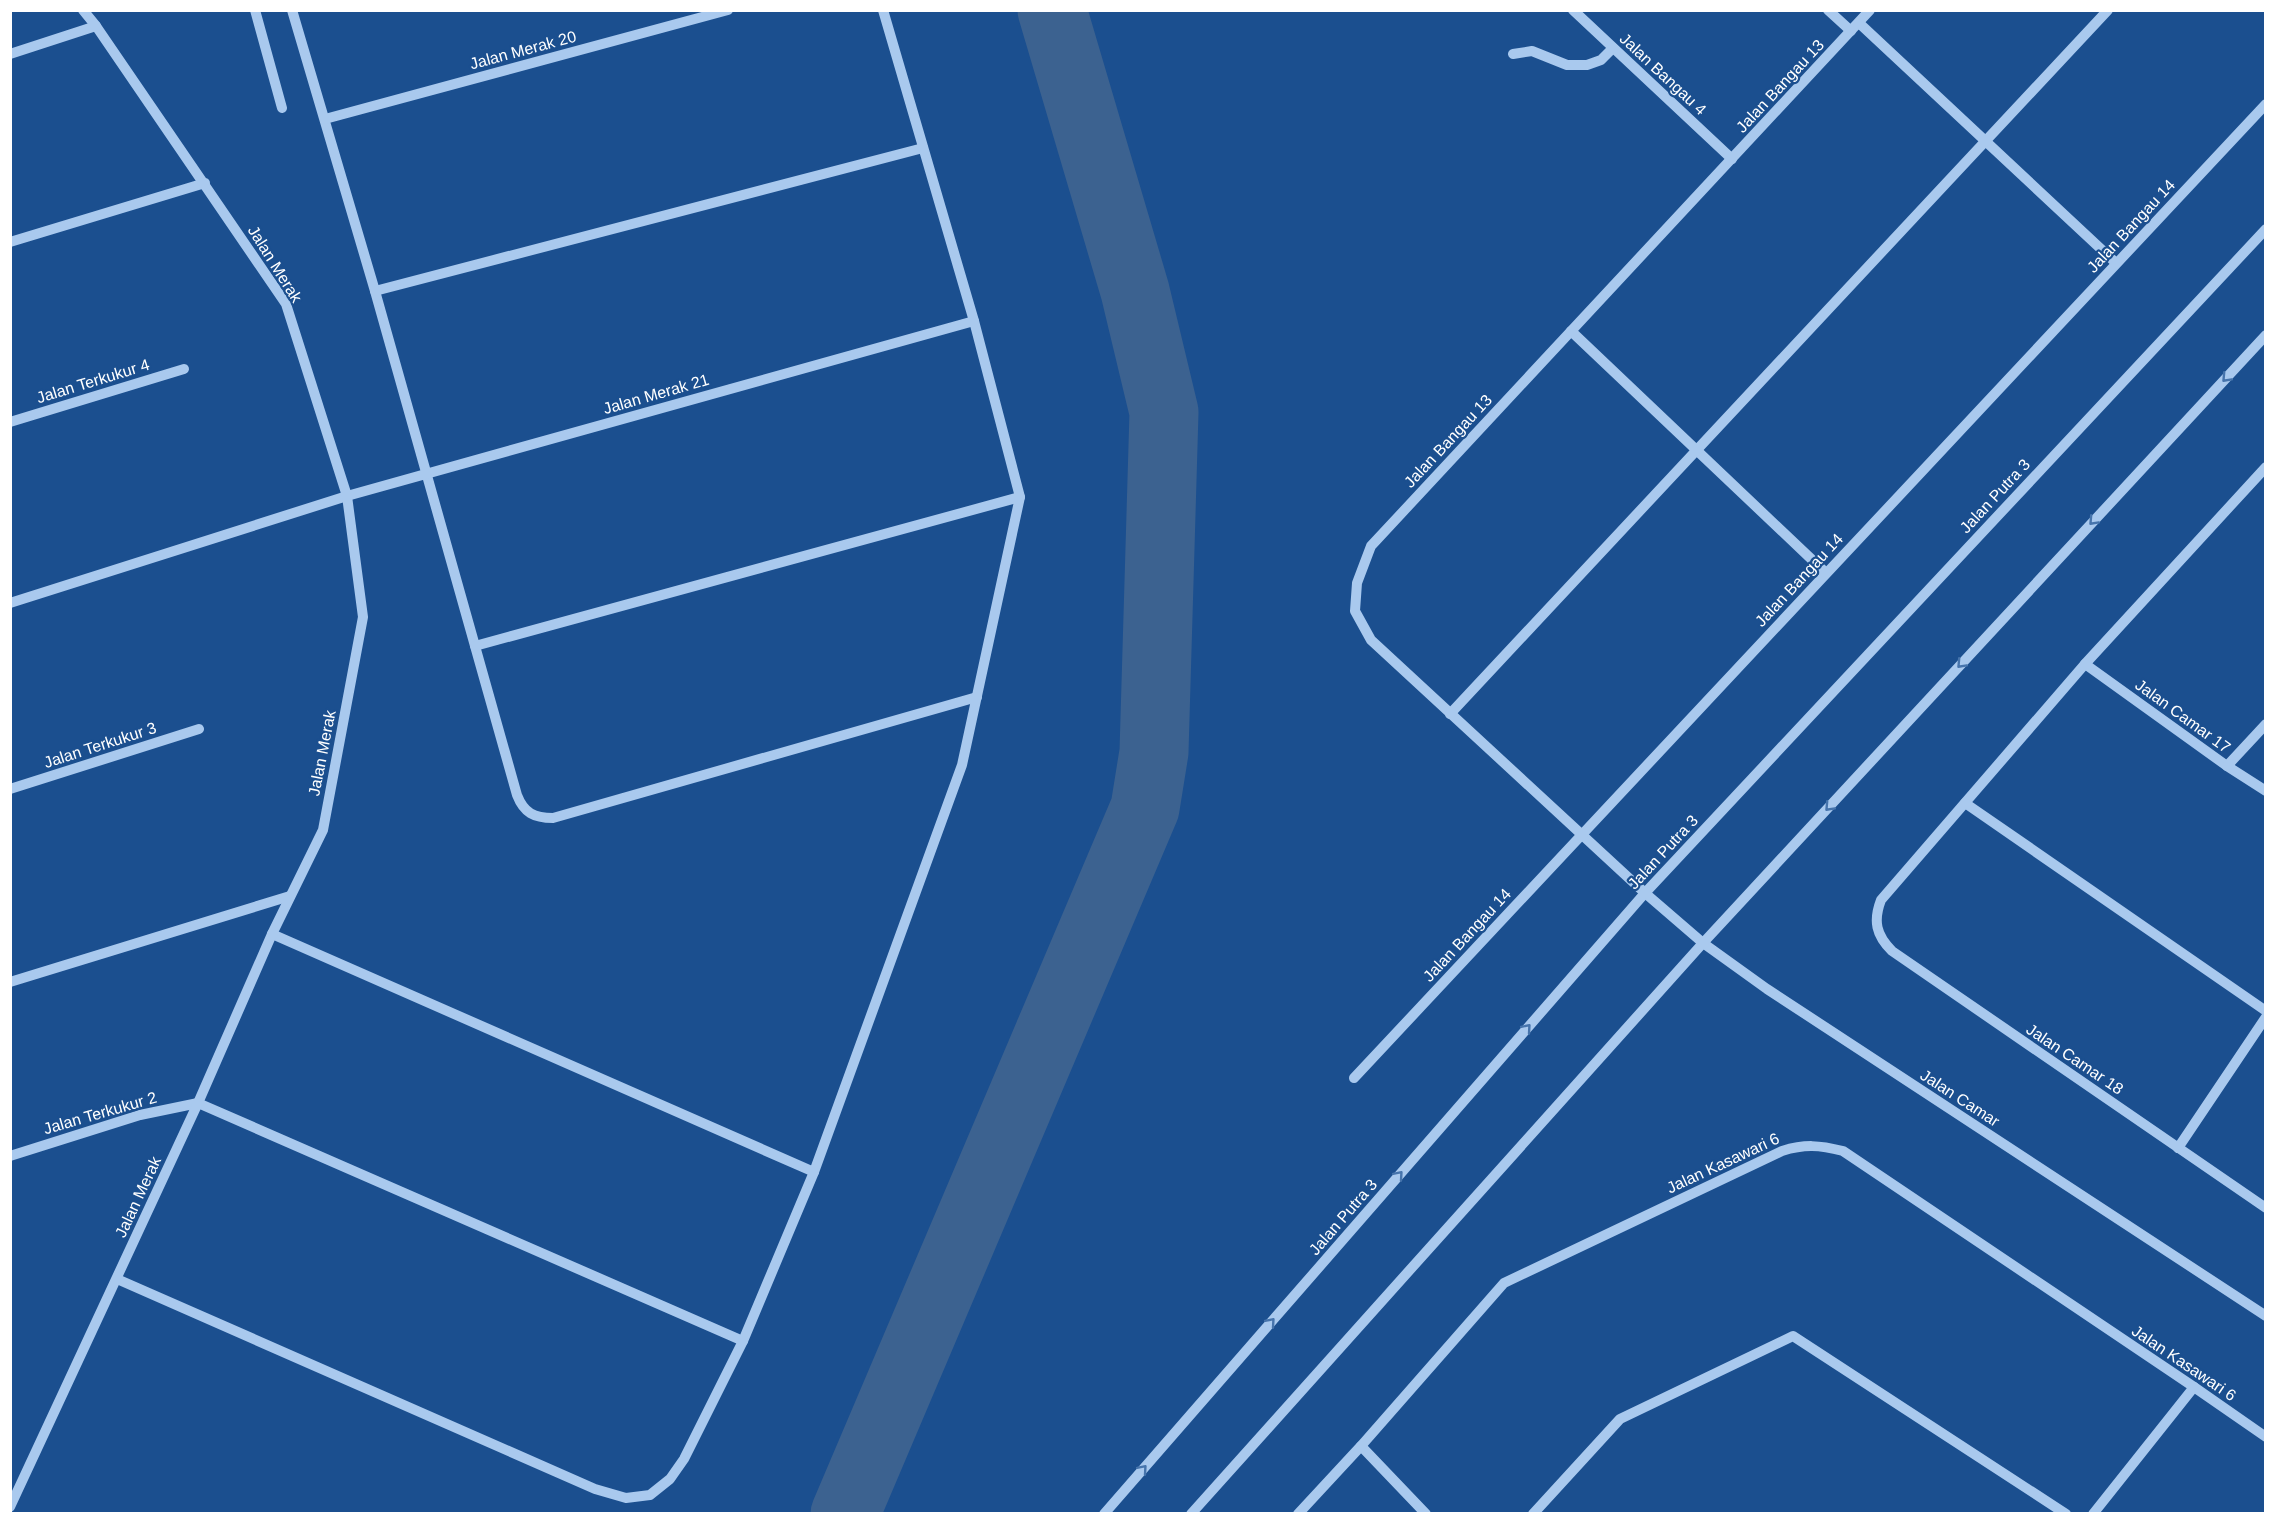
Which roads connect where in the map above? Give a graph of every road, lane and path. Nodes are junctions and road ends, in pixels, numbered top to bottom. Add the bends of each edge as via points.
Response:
1 (83, 10) edge
2 (255, 10) edge
3 (292, 10) edge
4 (728, 10) edge
5 (883, 10) edge
6 (1573, 10) edge
7 (1828, 10) edge
8 (1870, 10) edge
9 (2108, 10) edge
10 (96, 26) junction
11 (1855, 27) junction
12 (1613, 48) junction
13 (10, 54) edge
14 (1513, 54) dead end
15 (2265, 104) edge
16 (282, 108) dead end
17 (325, 119) junction
18 (1985, 141) junction
19 (923, 148) junction
20 (1732, 159) junction
21 (205, 183) junction
22 (2265, 229) edge
23 (10, 242) edge
24 (2116, 263) junction
25 (375, 291) junction
26 (974, 321) junction
27 (1571, 331) junction
28 (2265, 335) edge
29 (184, 369) dead end
30 (10, 422) edge
31 (1697, 450) junction
32 (2265, 467) edge
33 (426, 474) junction
34 (347, 496) junction
35 (1020, 497) junction
36 (1826, 573) junction
37 (10, 603) edge
38 (475, 646) junction
39 (2085, 664) junction
40 (977, 697) junction
41 (1450, 714) junction
42 (2265, 724) edge
43 (199, 729) dead end
44 (2227, 766) junction
45 (10, 789) edge
46 (2265, 791) edge
47 (1965, 803) junction
48 (1581, 834) junction
49 (1645, 893) junction
50 (290, 896) junction
51 (272, 934) junction
52 (1703, 943) junction
53 (10, 982) edge
54 (2265, 1011) edge
55 (2265, 1017) edge
56 (1354, 1078) dead end
57 (198, 1103) junction
58 (2178, 1148) junction
59 (10, 1156) edge
60 (814, 1172) junction
61 (2265, 1208) edge
62 (117, 1279) junction
63 (2265, 1316) edge
64 (743, 1341) junction
65 (2194, 1387) junction
66 (2265, 1437) edge
67 (1361, 1446) junction
68 (10, 1507) edge
69 (1104, 1514) edge
70 (1191, 1514) edge
71 (1298, 1514) edge
72 (1426, 1514) edge
73 (1533, 1514) edge
74 (2066, 1514) edge
75 (2093, 1514) edge

1 - 10 street, Jalan Merak
2 - 16 street
3 - 17 street
4 - 17 street, Jalan Merak 20
5 - 19 street
6 - 12 street, Jalan Bangau 4
7 - 11 street
8 - 11 street, Jalan Bangau 13
9 - 18 street
10 - 13 street
10 - 21 street, Jalan Merak
11 - 18 street
11 - 20 street, Jalan Bangau 13
12 - 14 street via 1601,60 1587,65 1567,65 1532,51
12 - 20 street, Jalan Bangau 4
15 - 24 street, Jalan Bangau 14
17 - 25 street
18 - 24 street
18 - 31 street
19 - 25 street
19 - 26 street
20 - 27 street, Jalan Bangau 13
21 - 23 street
21 - 34 street, Jalan Merak via 286,304
22 - 49 street, Jalan Putra 3
24 - 36 street, Jalan Bangau 14
25 - 33 street
26 - 33 street, Jalan Merak 21
26 - 35 street
27 - 31 street
27 - 41 street, Jalan Bangau 13 via 1371,546 1357,583 1355,611 1371,640
28 -> 52 street
29 - 30 street, Jalan Terkukur 4
31 - 36 street
31 - 41 street
32 - 39 street
33 - 34 street, Jalan Merak 21
33 - 38 street
34 - 37 street, Jalan Merak 21
34 - 50 street, Jalan Merak via 363,617 323,830
35 - 38 street
35 - 40 street
36 - 48 street, Jalan Bangau 14
38 - 40 street via 521,806 541,818 564,815
39 - 44 street, Jalan Camar 17
39 - 47 street
40 - 60 street via 962,765
41 - 48 street, Jalan Bangau 13
42 - 44 street
43 - 45 street, Jalan Terkukur 3
44 - 46 street, Jalan Camar 17
47 - 54 street
47 - 58 street, Jalan Camar 18 via 1881,900 1876,928 1882,941
48 - 49 street, Jalan Bangau 13
48 - 56 street, Jalan Bangau 14
49 - 52 street, Jalan Camar
69 -> 49 street, Jalan Putra 3
50 - 51 street, Jalan Merak
50 - 53 street
51 - 57 street, Jalan Merak
51 - 60 street
52 - 63 street, Jalan Camar
52 - 70 street
55 - 58 street
57 - 59 street, Jalan Terkukur 2 via 140,1115
57 - 62 street, Jalan Merak
57 - 64 street
58 - 61 street, Jalan Camar 18
60 - 64 street
62 - 64 street via 595,1489 626,1498 650,1495 670,1479 684,1459
62 - 68 street, Jalan Merak
65 - 66 street, Jalan Kasawari 6
65 - 67 street, Jalan Kasawari 6 via 1843,1151 1802,1145 1782,1150 1504,1283
65 - 75 street
67 - 71 street, Jalan Kasawari 6
67 - 72 street
73 - 74 street via 1620,1419 1793,1336

